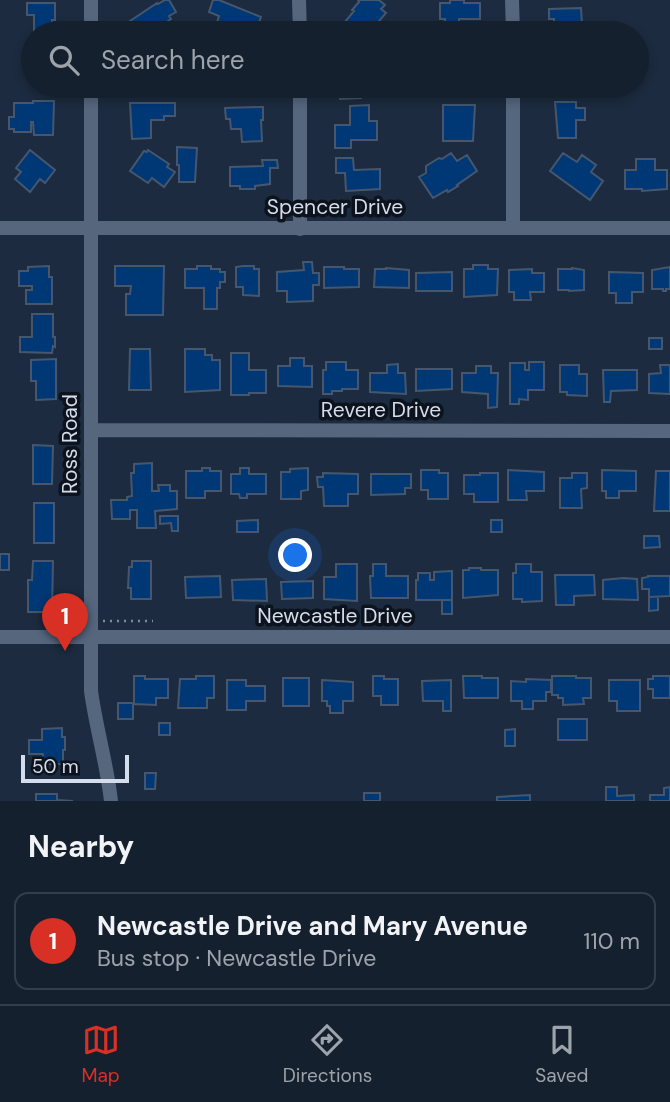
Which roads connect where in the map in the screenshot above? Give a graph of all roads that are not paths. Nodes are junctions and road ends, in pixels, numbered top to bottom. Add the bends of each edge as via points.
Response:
1 (91, 0) edge
2 (299, 0) edge
3 (512, 0) edge
4 (91, 21) edge
5 (299, 21) edge
6 (513, 21) edge
7 (91, 98) edge
8 (300, 98) edge
9 (513, 98) edge
10 (0, 228) edge
11 (90, 228) junction
12 (513, 228) junction
13 (670, 228) edge
14 (300, 229) junction
15 (91, 430) junction
16 (670, 431) edge
17 (0, 637) edge
18 (670, 637) edge
19 (90, 638) junction
20 (111, 801) edge

1 - 4 street
2 - 5 street
3 - 6 street
7 - 11 street, Ross Road
8 - 14 street
9 - 12 street
10 - 11 street, Spencer Drive
11 - 14 street, Spencer Drive
11 - 15 street, Ross Road
12 - 13 street, Spencer Drive
12 - 14 street, Spencer Drive
15 - 16 street, Revere Drive
15 - 19 street, Ross Road
17 - 19 street, Newcastle Drive
18 - 19 street, Newcastle Drive
19 - 20 street, Ross Road via 91,691

